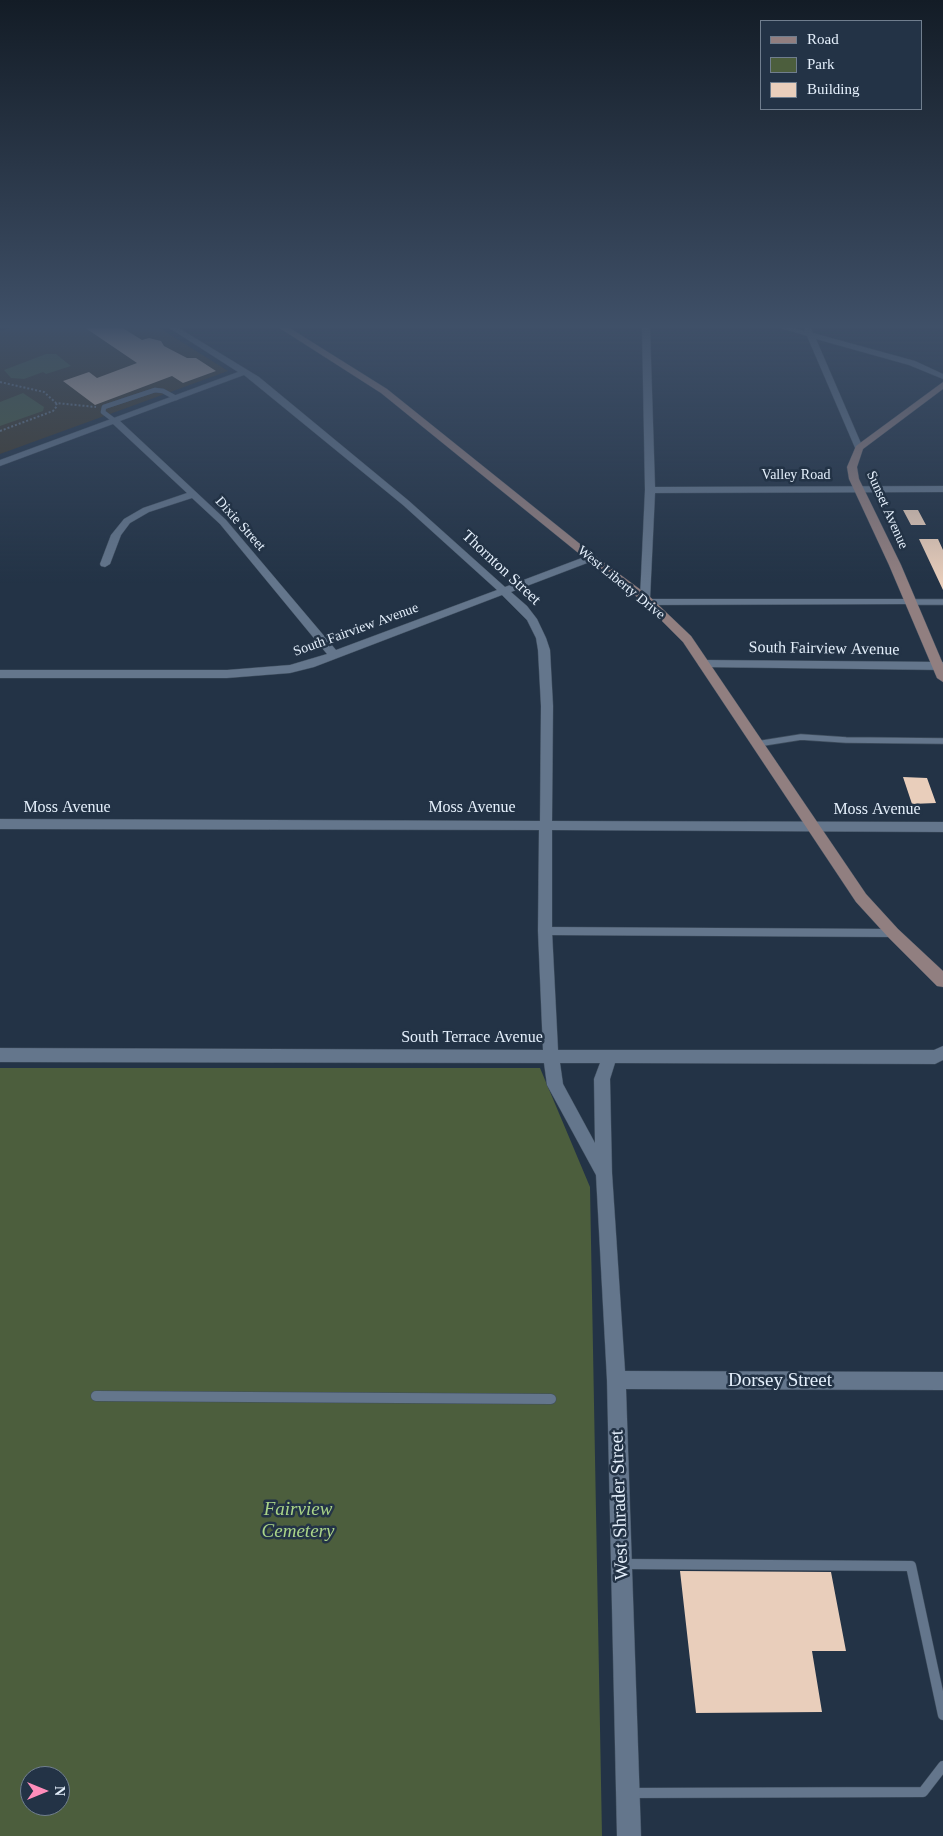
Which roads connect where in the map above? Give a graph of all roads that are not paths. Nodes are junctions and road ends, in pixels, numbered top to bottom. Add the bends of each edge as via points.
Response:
1 (104, 413) edge
2 (137, 413) edge
3 (295, 413) edge
4 (411, 413) edge
5 (648, 413) edge
6 (844, 413) edge
7 (906, 413) edge
8 (115, 421) junction
9 (859, 448) junction
10 (0, 463) edge
11 (859, 489) junction
12 (943, 489) edge
13 (650, 490) junction
14 (194, 494) junction
15 (591, 558) junction
16 (105, 564) dead end
17 (505, 592) junction
18 (647, 600) junction
19 (911, 602) junction
20 (943, 602) edge
21 (334, 655) junction
22 (704, 664) junction
23 (940, 666) edge
24 (0, 674) edge
25 (943, 678) edge
26 (943, 741) edge
27 (757, 744) junction
28 (0, 824) edge
29 (545, 825) junction
30 (812, 826) junction
31 (943, 827) edge
32 (545, 931) junction
33 (893, 933) junction
34 (943, 981) edge
35 (943, 1053) edge
36 (0, 1055) edge
37 (551, 1056) junction
38 (610, 1056) junction
39 (604, 1174) junction
40 (616, 1380) junction
41 (943, 1381) edge
42 (96, 1396) dead end
43 (551, 1399) dead end
44 (621, 1564) junction
45 (943, 1715) edge
46 (943, 1766) edge
47 (628, 1793) junction
48 (629, 1836) edge

1 - 8 lane
2 - 8 street
3 - 17 street, Thornton Street via 406,503
4 - 15 main road, West Liberty Drive
5 - 13 street
6 - 9 street
7 - 9 main road
8 - 10 street
8 - 14 street, Dixie Street
9 - 11 main road, Sunset Avenue via 852,467
11 - 12 street, Valley Road
11 - 13 street, Valley Road
11 - 19 main road, Sunset Avenue
13 - 18 street
14 - 16 street via 146,510 127,521 116,534
14 - 21 street, Dixie Street via 223,522
15 - 17 street, South Fairview Avenue
15 - 18 main road, West Liberty Drive
17 - 21 street, South Fairview Avenue
17 - 29 street, Thornton Street via 532,620 544,650 547,706
18 - 19 street
18 - 22 main road, West Liberty Drive via 687,639
19 - 20 lane
19 - 23 main road, Sunset Avenue
21 - 24 street, South Fairview Avenue via 290,669 261,673
22 - 23 street, South Fairview Avenue
22 - 27 main road, West Liberty Drive
23 - 25 main road, Sunset Avenue
26 - 27 lane via 801,737
27 - 30 main road, West Liberty Drive
28 - 29 street, Moss Avenue
29 - 30 street, Moss Avenue
29 - 32 street, Thornton Street
30 - 31 street, Moss Avenue
30 - 33 main road, West Liberty Drive via 861,898
32 - 33 lane
32 - 37 street, Thornton Street
33 - 34 main road, West Liberty Drive
35 - 38 street, South Terrace Avenue via 935,1057
36 - 37 street, South Terrace Avenue
37 - 38 street, South Terrace Avenue
37 - 39 street, West Shrader Street via 555,1086
38 - 39 street, West Shrader Street via 602,1079
39 - 40 street, West Shrader Street
40 - 41 street, Dorsey Street
40 - 44 street, West Shrader Street
42 - 43 lane
44 - 45 lane via 911,1566
44 - 47 street, West Shrader Street
46 - 47 lane via 923,1792
47 - 48 street, West Shrader Street

